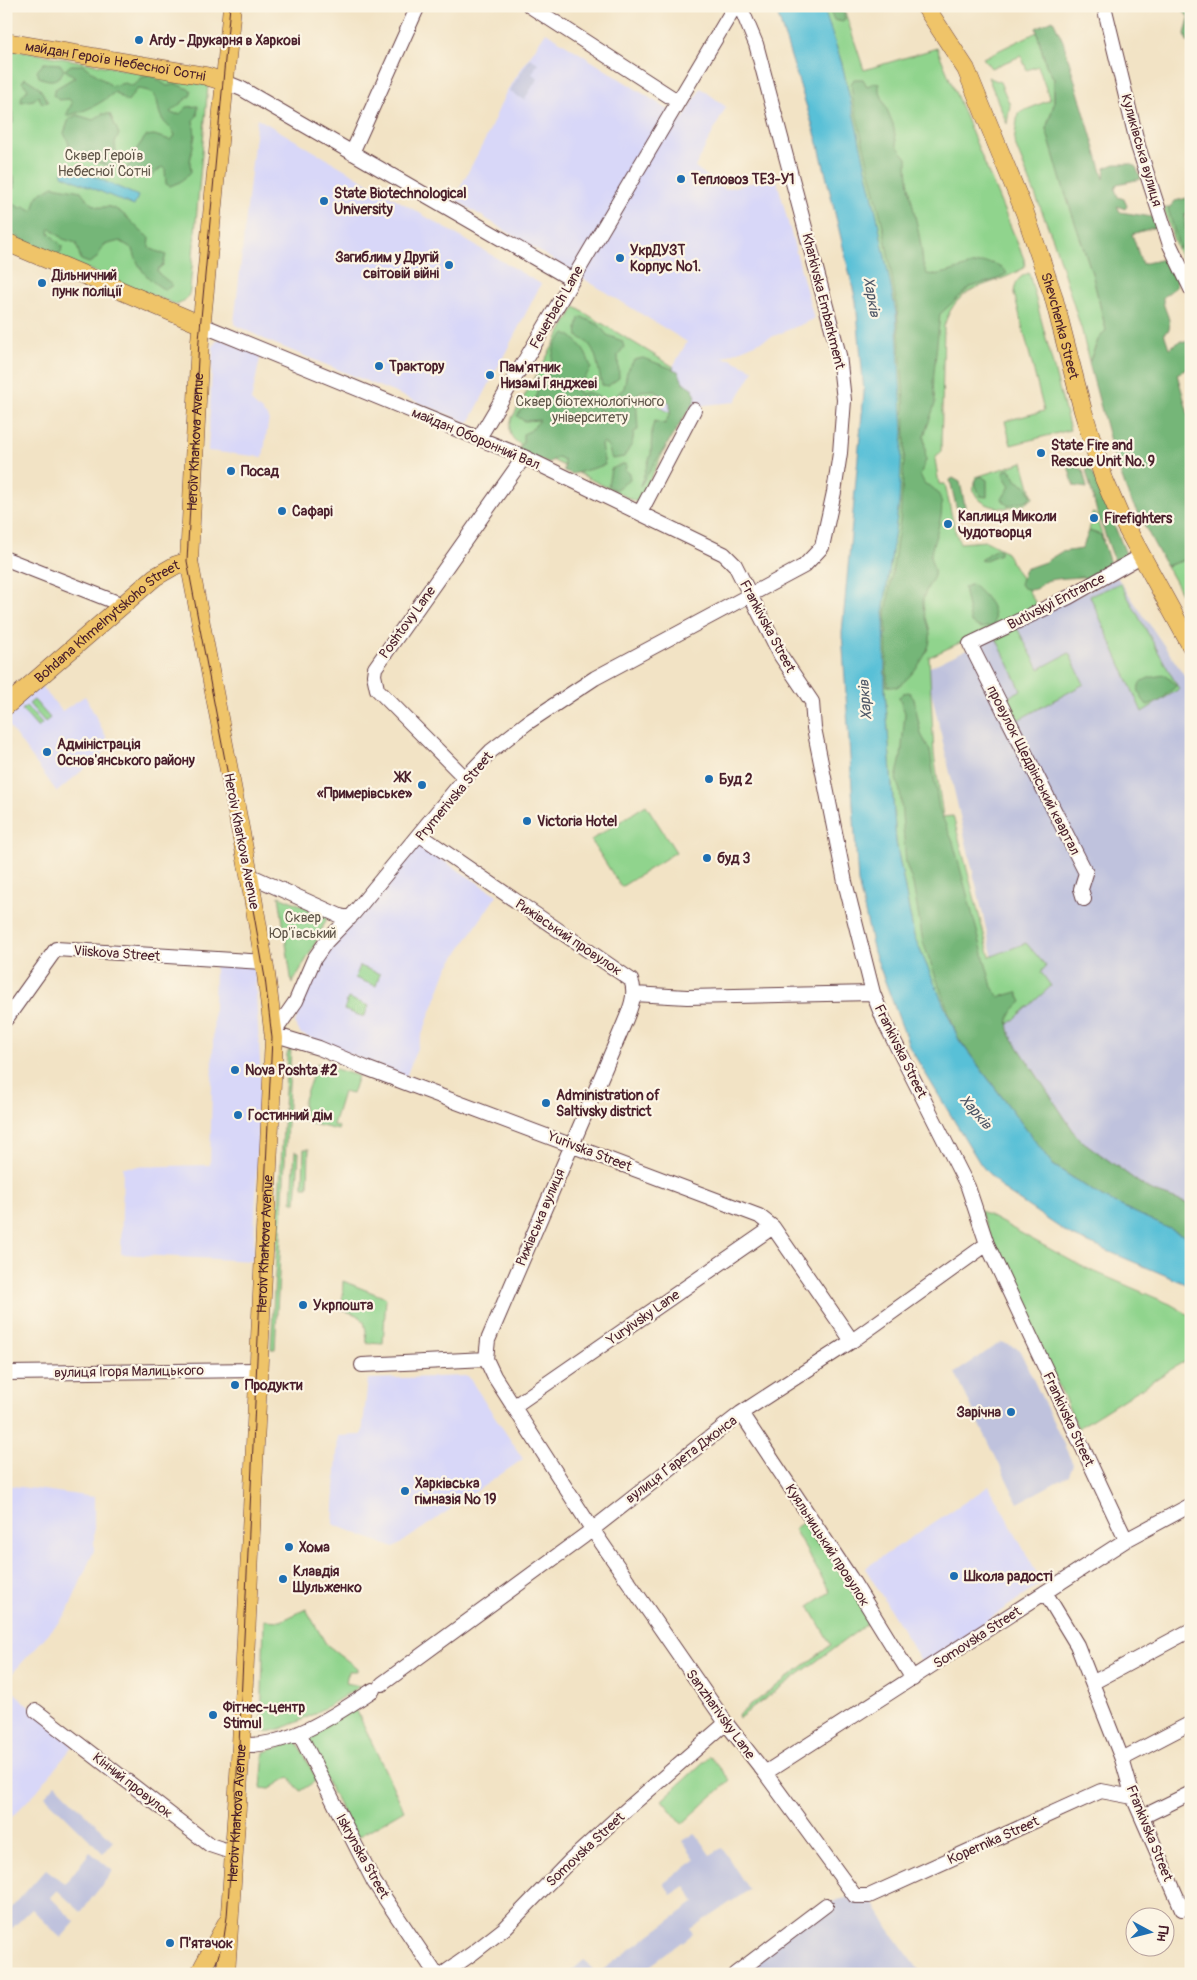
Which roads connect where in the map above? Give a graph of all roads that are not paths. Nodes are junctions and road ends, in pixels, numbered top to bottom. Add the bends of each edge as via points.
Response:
1 (232, 6) edge
2 (418, 6) edge
3 (530, 6) edge
4 (736, 6) edge
5 (925, 6) edge
6 (1104, 6) edge
7 (6, 42) edge
8 (225, 82) junction
9 (677, 101) junction
10 (352, 153) junction
11 (6, 242) edge
12 (571, 279) junction
13 (1191, 289) edge
14 (202, 325) junction
15 (694, 410) dead end
16 (479, 438) junction
17 (524, 457) junction
18 (640, 513) junction
19 (1141, 556) junction
20 (6, 559) edge
21 (189, 561) junction
22 (750, 597) junction
23 (123, 605) junction
24 (970, 644) joint
25 (1191, 646) edge
26 (6, 706) edge
27 (465, 778) junction
28 (420, 836) junction
29 (249, 875) junction
30 (1084, 898) dead end
31 (350, 918) junction
32 (264, 962) junction
33 (873, 993) junction
34 (634, 994) junction
35 (6, 1019) edge
36 (273, 1034) junction
37 (571, 1144) junction
38 (773, 1227) junction
39 (987, 1244) junction
40 (852, 1341) junction
41 (486, 1359) junction
42 (362, 1365) dead end
43 (255, 1370) junction
44 (6, 1373) edge
45 (513, 1407) junction
46 (742, 1413) junction
47 (1191, 1505) edge
48 (592, 1529) junction
49 (1126, 1540) junction
50 (1046, 1592) junction
51 (1191, 1630) edge
52 (913, 1679) junction
53 (1092, 1683) junction
54 (36, 1711) dead end
55 (726, 1723) junction
56 (1191, 1723) edge
57 (299, 1733) junction
58 (241, 1746) junction
59 (1122, 1759) junction
60 (765, 1773) junction
61 (1191, 1793) edge
62 (1133, 1797) junction
63 (1142, 1817) junction
64 (234, 1853) junction
65 (854, 1896) joint
66 (826, 1905) dead end
67 (1186, 1907) edge
68 (229, 1919) junction
69 (199, 1974) edge
70 (226, 1974) edge
71 (436, 1974) edge
72 (443, 1974) edge
73 (735, 1974) edge

1 - 8 main road, Heroiv Kharkova Avenue
2 - 10 street
3 - 9 street
4 - 9 street, Feuerbach Lane
4 - 22 street, Kharkivska Embarkment via 743,12 756,44 839,355 844,400 840,453 822,547 804,566
5 - 19 main road, Shevchenka Street via 966,68 989,120 1041,256 1104,479
6 - 13 street, Куликівська вулиця via 1141,153 1170,245
7 - 8 main road, майдан Героїв Небесної Сотні
8 - 10 street
8 - 14 main road, Heroiv Kharkova Avenue
9 - 12 street, Feuerbach Lane
10 - 12 street
11 - 14 main road
12 - 16 street, Feuerbach Lane
14 - 16 street, майдан Оборонний Вал
14 - 21 main road, Heroiv Kharkova Avenue
15 - 18 street
16 - 17 street, майдан Оборонний Вал
17 - 18 street, майдан Оборонний Вал
17 - 27 street, Poshtovy Lane via 375,668 378,689
18 - 22 street, Frankivska Street via 724,554 735,565
19 - 24 street, Butivskyi Entrance via 1069,597
19 - 25 main road, Shevchenka Street
20 - 23 street
21 - 23 main road, Bohdana Khmelnytskoho Street via 155,578
21 - 29 main road, Heroiv Kharkova Avenue
22 - 27 street, Prymerivska Street via 595,678 527,723 491,751
22 - 33 street, Frankivska Street via 781,656 812,702 814,728 845,882
23 - 26 main road, Bohdana Khmelnytskoho Street
24 - 30 street, провулок Щедрінський квартал via 1086,873 1080,890
27 - 28 street, Prymerivska Street
28 - 31 street, Prymerivska Street
28 - 34 street, Рижівський провулок via 632,980
29 - 31 street
29 - 32 main road, Heroiv Kharkova Avenue
31 - 36 street, Prymerivska Street via 314,959 296,1001
32 - 35 street, Viiskova Street via 56,949
32 - 36 main road, Heroiv Kharkova Avenue
33 - 34 street via 687,997
33 - 39 street, Frankivska Street via 968,1186
34 - 37 street, Рижівська вулиця
36 - 37 street, Yurivska Street via 319,1048
36 - 43 main road, Heroiv Kharkova Avenue
37 - 38 street, Yurivska Street via 759,1216
37 - 41 street, Рижівська вулиця via 488,1340
38 - 40 street, Yurivska Street
38 - 45 street, Yuryivsky Lane
39 - 40 street, вулиця Ґарета Джонса
39 - 49 street, Frankivska Street
40 - 46 street, вулиця Ґарета Джонса
41 - 42 street
41 - 45 street via 488,1368
43 - 44 street, вулиця Ігоря Малицького
43 - 58 main road, Heroiv Kharkova Avenue
45 - 48 street
46 - 48 street, вулиця Ґарета Джонса
46 - 52 street, Куяльницький провулок
47 - 49 street, Somovska Street
48 - 55 street, Sanzharivsky Lane
48 - 57 street, вулиця Ґарета Джонса via 378,1687
49 - 50 street, Somovska Street
50 - 52 street, Somovska Street
50 - 53 street, Frankivska Street via 1077,1645
51 - 53 street
52 - 60 street, Somovska Street
53 - 59 street, Frankivska Street
54 - 64 street, Кінний провулок via 210,1845
55 - 60 street, Sanzharivsky Lane
55 - 72 street, Somovska Street via 590,1843 505,1928
56 - 59 street
57 - 58 street, вулиця Ґарета Джонса via 274,1744
57 - 71 street, Iskrynska Street via 374,1882
58 - 64 main road, Heroiv Kharkova Avenue
59 - 62 street, Frankivska Street
60 - 65 street, Sanzharivsky Lane
61 - 63 street
62 - 63 street, Frankivska Street
62 - 65 street, Kopernika Street via 1101,1791 869,1896
63 - 67 street, Frankivska Street
64 - 68 main road, Heroiv Kharkova Avenue
66 - 73 street
68 - 69 main road, Heroiv Kharkova Avenue
68 - 70 main road, Heroiv Kharkova Avenue

